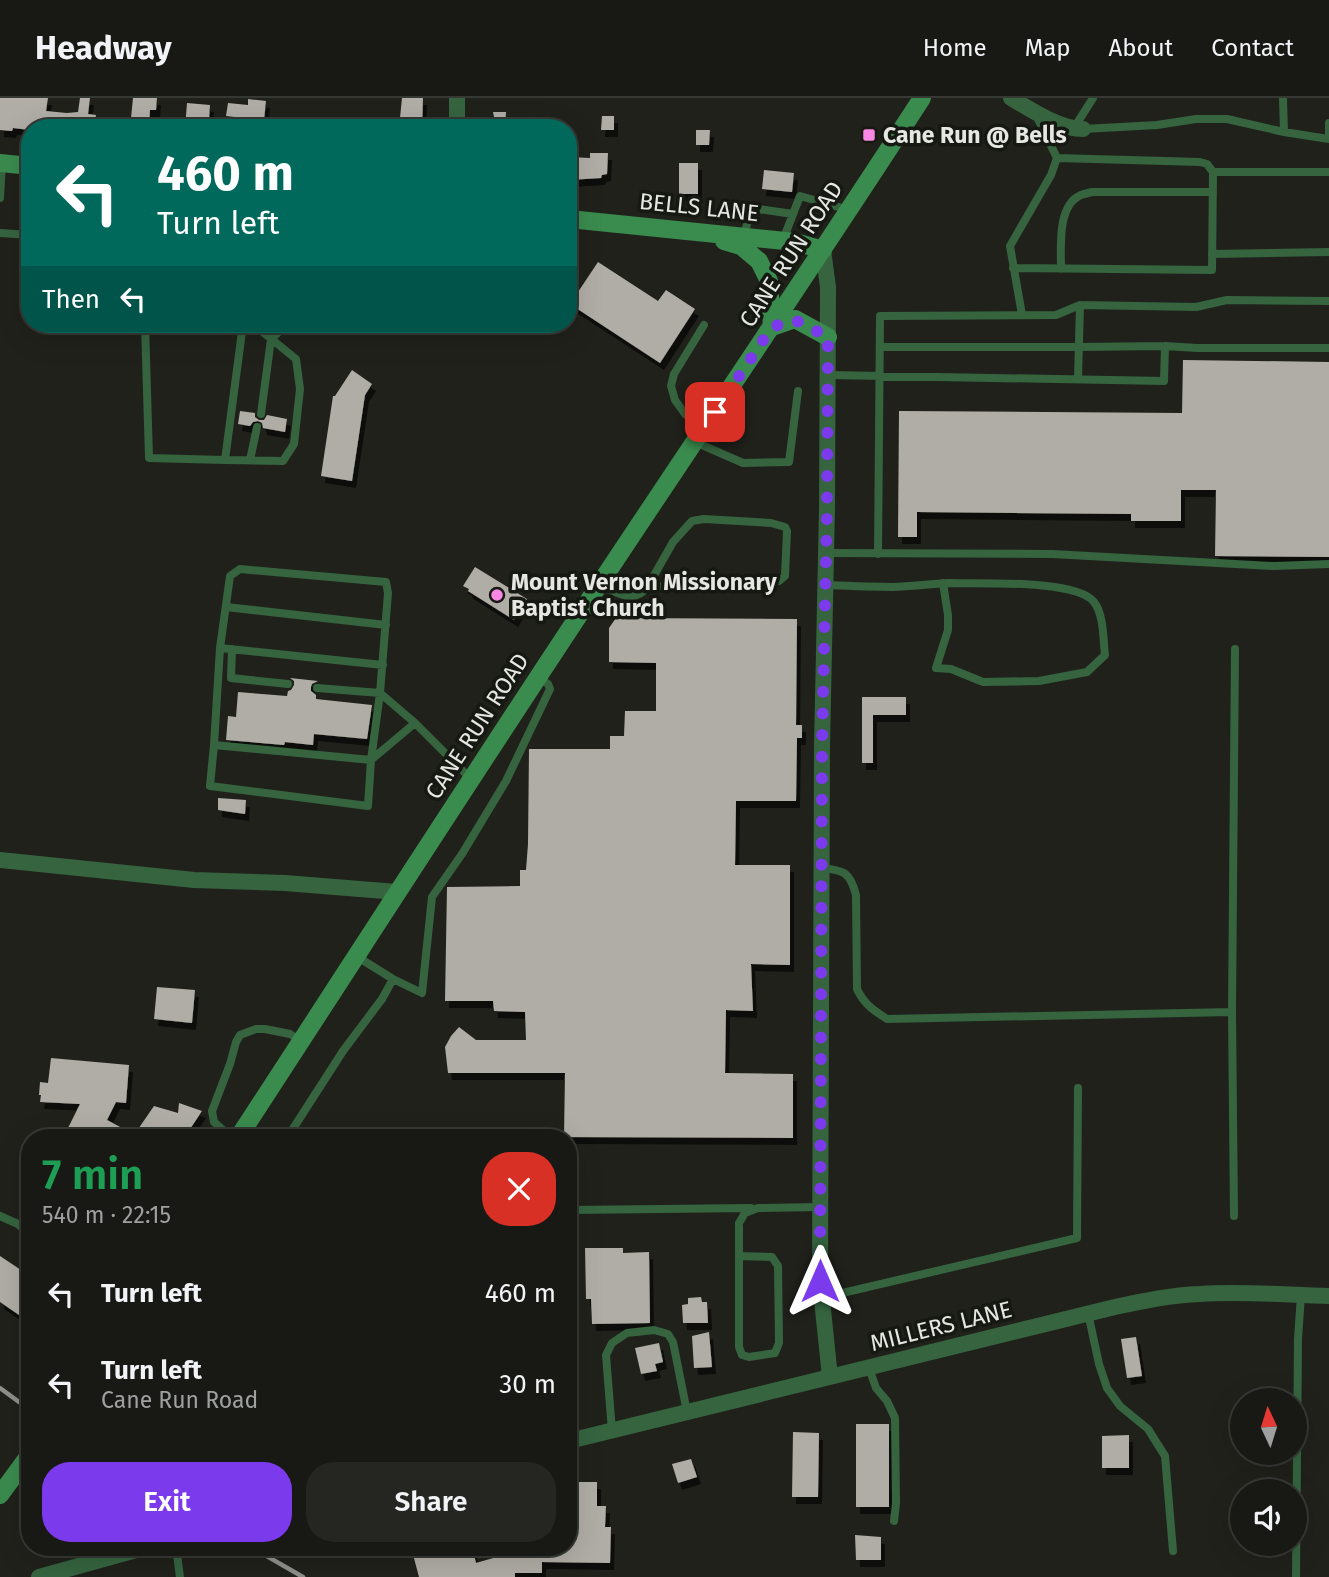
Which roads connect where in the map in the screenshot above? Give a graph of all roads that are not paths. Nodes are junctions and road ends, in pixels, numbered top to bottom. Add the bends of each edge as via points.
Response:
1 (457, 98) edge
2 (922, 98) edge
3 (1011, 98) edge
4 (1093, 98) edge
5 (1283, 98) edge
6 (1035, 112) junction
7 (457, 119) edge
8 (1329, 122) edge
9 (1078, 129) junction
10 (1284, 132) junction
11 (1057, 158) junction
12 (1, 163) edge
13 (21, 165) edge
14 (1213, 172) junction
15 (1329, 172) edge
16 (1213, 192) junction
17 (0, 198) edge
18 (849, 210) junction
19 (793, 214) junction
20 (577, 220) edge
21 (686, 231) junction
22 (0, 233) edge
23 (21, 234) edge
24 (744, 237) junction
25 (782, 240) junction
26 (823, 250) junction
27 (1329, 252) edge
28 (1212, 254) junction
29 (1013, 268) junction
30 (1061, 269) junction
31 (1329, 300) edge
32 (1080, 305) junction
33 (1021, 315) junction
34 (704, 325) dead end
35 (772, 327) junction
36 (145, 333) edge
37 (242, 333) edge
38 (264, 333) edge
39 (277, 333) edge
40 (828, 337) junction
41 (271, 339) junction
42 (1165, 345) junction
43 (880, 347) junction
44 (1078, 347) junction
45 (1329, 348) edge
46 (828, 375) junction
47 (880, 376) junction
48 (1078, 380) junction
49 (798, 391) dead end
50 (261, 414) dead end
51 (257, 427) dead end
52 (699, 436) junction
53 (225, 460) junction
54 (250, 460) junction
55 (826, 554) junction
56 (878, 554) junction
57 (1329, 564) edge
58 (943, 583) junction
59 (599, 585) junction
60 (825, 585) junction
61 (648, 586) junction
62 (226, 607) junction
63 (386, 625) junction
64 (220, 648) junction
65 (232, 649) junction
66 (1235, 649) dead end
67 (383, 665) junction
68 (538, 677) junction
69 (288, 684) dead end
70 (317, 688) dead end
71 (380, 693) junction
72 (415, 723) junction
73 (214, 745) junction
74 (371, 760) junction
75 (471, 779) junction
76 (0, 860) edge
77 (821, 869) junction
78 (397, 892) junction
79 (356, 956) junction
80 (393, 979) junction
81 (1232, 1012) junction
82 (301, 1041) junction
83 (1078, 1088) dead end
84 (222, 1129) edge
85 (244, 1129) edge
86 (293, 1129) edge
87 (820, 1207) junction
88 (758, 1208) junction
89 (577, 1210) edge
90 (0, 1216) edge
91 (1234, 1216) dead end
92 (21, 1227) edge
93 (739, 1256) junction
94 (1301, 1295) junction
95 (1329, 1296) edge
96 (821, 1298) junction
97 (1088, 1313) junction
98 (869, 1368) junction
99 (830, 1377) junction
100 (687, 1412) junction
101 (612, 1431) junction
102 (577, 1439) edge
103 (21, 1466) edge
104 (0, 1495) edge
105 (894, 1521) dead end
106 (1173, 1551) dead end
107 (115, 1556) edge
108 (177, 1556) edge
109 (39, 1577) edge
110 (180, 1577) edge
111 (1296, 1577) edge

1 - 7 street
2 - 18 main road, CANE RUN ROAD
3 - 6 street
4 - 9 lane
5 - 10 lane
6 - 9 street
6 - 11 lane
8 - 10 lane via 1329,139
9 - 10 lane via 1196,118 1227,119
11 - 14 lane via 1200,162
11 - 29 lane via 1010,246
12 - 13 main road
12 - 17 lane
14 - 15 lane
14 - 16 lane
16 - 28 lane
16 - 30 lane via 1092,192 1078,196 1062,222
18 - 19 lane via 800,196
18 - 26 main road, CANE RUN ROAD
19 - 24 lane via 751,208
19 - 25 lane
20 - 21 main road, BELLS LANE
21 - 24 main road, BELLS LANE
21 - 35 main road via 741,246 759,261 769,281
22 - 23 lane
24 - 25 main road, BELLS LANE
25 - 26 main road, BELLS LANE
26 - 35 main road, CANE RUN ROAD
26 - 40 street
27 - 28 lane
28 - 30 lane via 1212,270
29 - 30 lane
29 - 33 lane
31 - 32 lane via 1227,300 1196,307
32 - 33 lane via 1056,315
32 - 44 lane
33 - 43 lane via 880,316
34 - 52 lane via 671,386
35 - 40 main road via 795,320
35 - 52 main road, CANE RUN ROAD
36 - 53 lane via 149,458
37 - 53 lane
38 - 41 lane
39 - 41 lane
40 - 46 street
41 - 50 lane
41 - 54 lane via 296,359 300,389 294,443 283,461
42 - 44 lane
42 - 45 lane
42 - 48 lane via 1164,381
43 - 44 lane
43 - 47 lane
44 - 48 lane
46 - 47 lane
46 - 55 street
47 - 48 lane
47 - 56 lane
49 - 52 lane via 789,462 743,463
51 - 54 lane
52 - 59 main road, CANE RUN ROAD
53 - 54 lane
55 - 56 lane
55 - 60 street
56 - 57 lane via 1052,554 1273,566
58 - 58 lane via 1045,586 1086,594 1098,608 1105,655 1087,672 1039,681 983,682 936,668 948,630
58 - 60 lane
59 - 61 lane via 628,596 642,594
59 - 68 main road, CANE RUN ROAD
60 - 77 street
61 - 61 lane via 779,581 785,576 788,531 771,523 692,521 673,542
62 - 63 lane
62 - 63 lane via 230,576 240,569 386,582
62 - 64 lane
63 - 67 lane
64 - 65 lane
64 - 73 lane
65 - 67 lane
65 - 69 lane via 231,678
66 - 81 lane
67 - 71 lane
68 - 75 main road, CANE RUN ROAD
68 - 80 lane via 550,689 511,770 432,897 422,993
70 - 71 lane
71 - 72 lane
71 - 74 lane
72 - 74 lane
72 - 75 lane
73 - 74 lane
73 - 74 lane via 210,786 368,806
75 - 78 main road, CANE RUN ROAD
76 - 78 street via 194,880
77 - 81 lane via 837,869 853,883 857,989 869,1007 887,1019
77 - 87 street
78 - 79 main road, CANE RUN ROAD
79 - 80 lane
79 - 82 main road, CANE RUN ROAD
80 - 86 lane
81 - 91 lane
82 - 84 lane via 265,1029 240,1035 212,1111 214,1122
82 - 85 main road, CANE RUN ROAD
83 - 96 lane via 1077,1238
87 - 88 lane
87 - 96 street
88 - 89 lane
88 - 93 lane via 745,1213 739,1223
90 - 92 lane
93 - 93 lane via 739,1347 749,1357 775,1353 779,1343 778,1266 772,1257
94 - 95 street, MILLERS LANE
94 - 97 street, MILLERS LANE via 1199,1294 1153,1298
94 - 111 lane
96 - 99 street
97 - 98 street, MILLERS LANE
97 - 106 lane via 1107,1388 1120,1406 1148,1429 1165,1456
98 - 99 street, MILLERS LANE
98 - 105 lane via 895,1418
99 - 100 street, MILLERS LANE
100 - 101 street, MILLERS LANE
100 - 101 lane via 668,1334 654,1329 627,1333 612,1343 606,1355
101 - 102 street, MILLERS LANE
103 - 104 main road
107 - 109 street
108 - 110 lane

